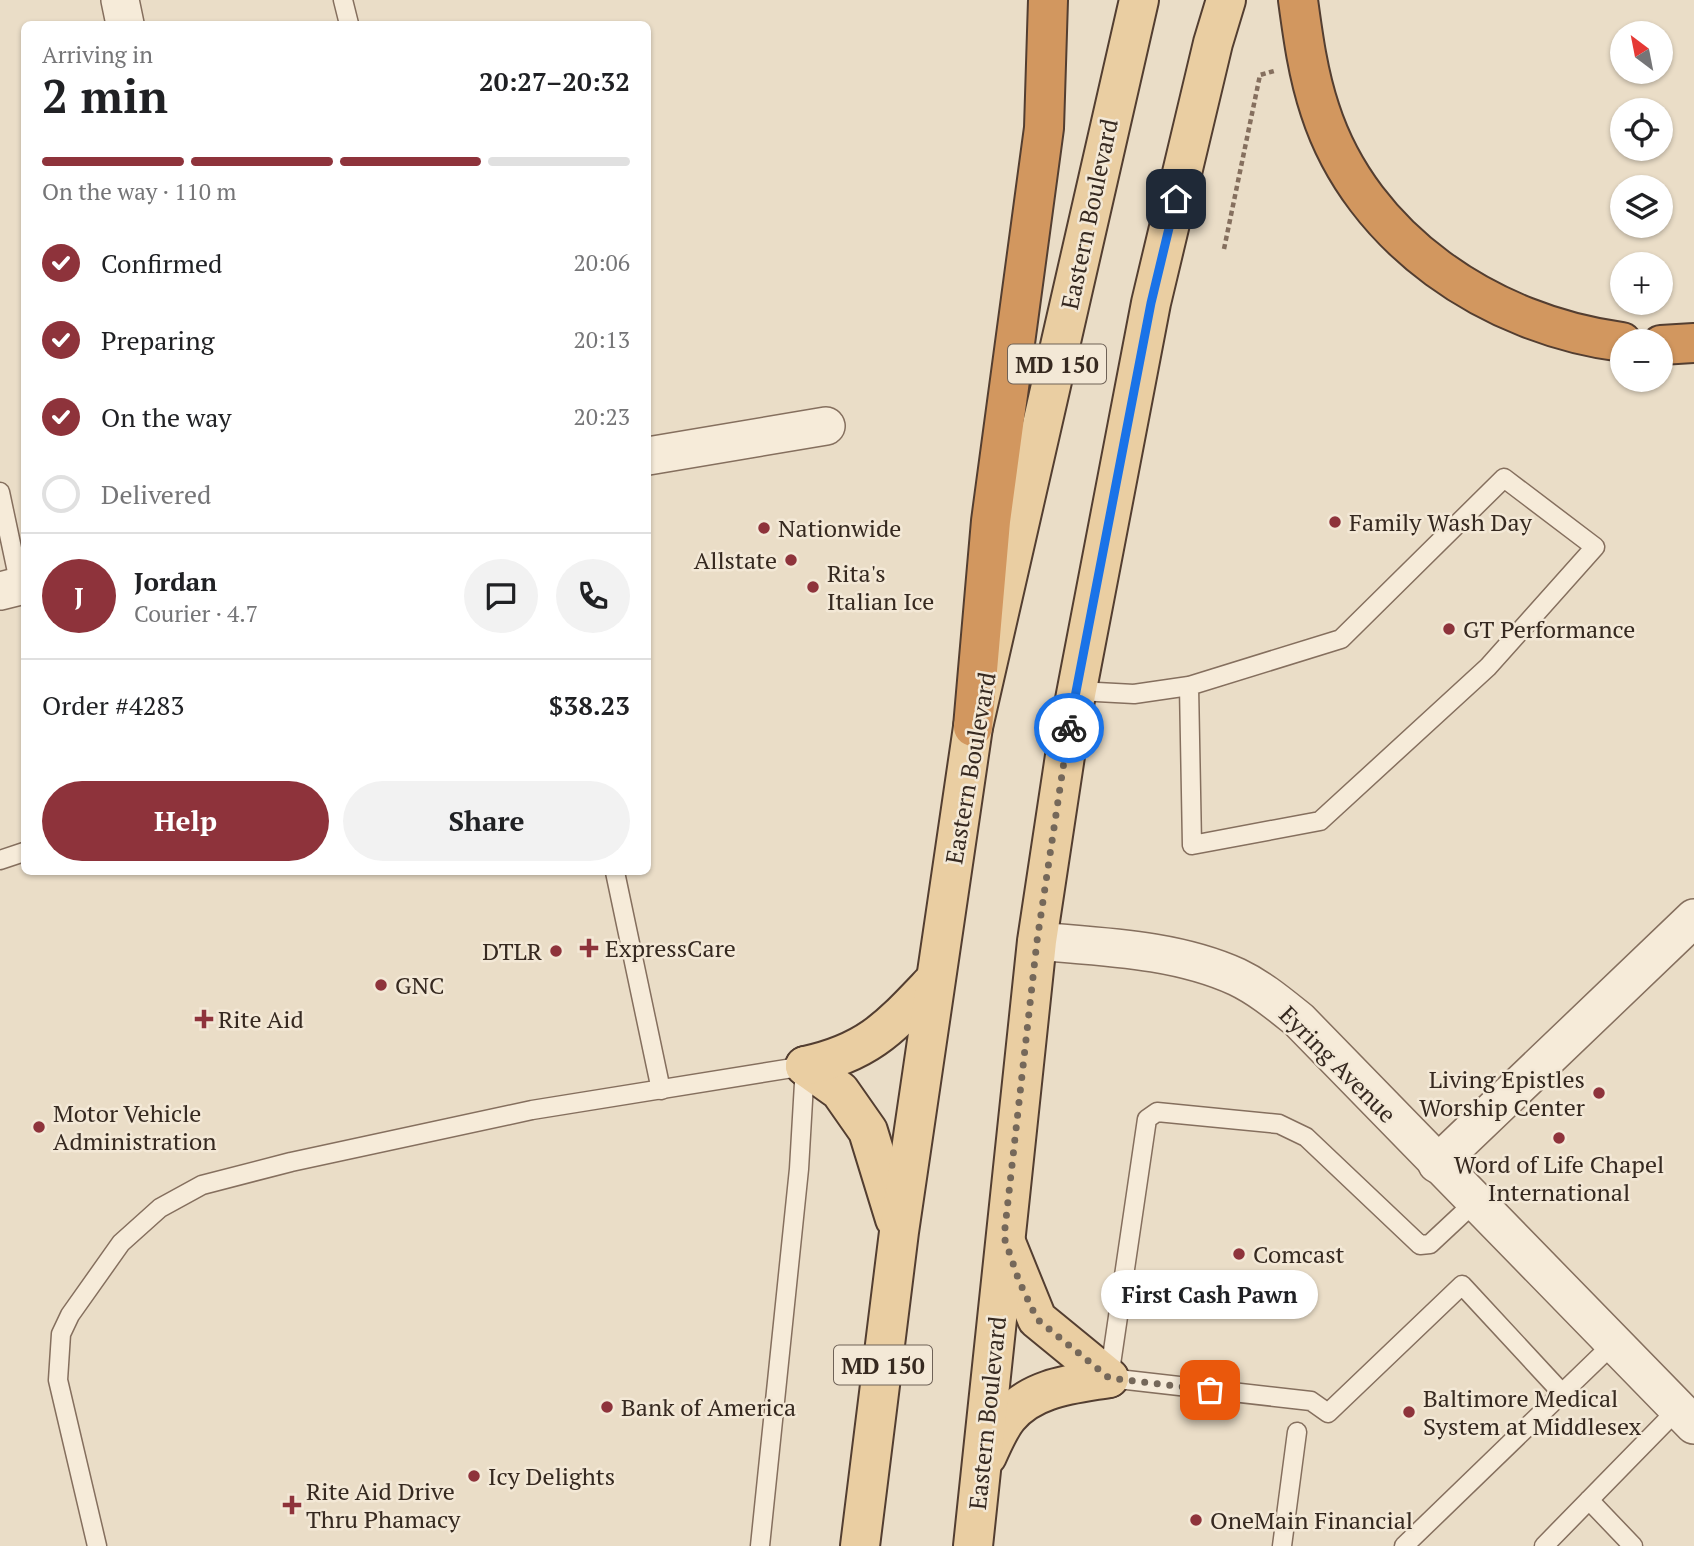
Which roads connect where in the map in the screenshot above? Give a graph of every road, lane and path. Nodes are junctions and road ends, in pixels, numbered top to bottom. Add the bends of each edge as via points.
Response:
1 (120, 0) edge
2 (343, 0) edge
3 (1048, 0) edge
4 (1139, 0) edge
5 (1226, 0) edge
6 (1298, 0) edge
7 (124, 21) edge
8 (348, 21) edge
9 (1306, 60) junction
10 (1224, 249) dead end
11 (1610, 339) edge
12 (1694, 343) edge
13 (1673, 344) edge
14 (826, 426) dead end
15 (651, 455) edge
16 (0, 492) edge
17 (15, 588) edge
18 (1189, 686) junction
19 (1078, 691) junction
20 (973, 727) junction
21 (21, 853) edge
22 (0, 860) edge
23 (616, 875) edge
24 (1694, 918) edge
25 (1037, 941) junction
26 (935, 980) junction
27 (805, 1066) junction
28 (661, 1090) junction
29 (1437, 1164) junction
30 (1475, 1202) junction
31 (899, 1232) junction
32 (1004, 1237) junction
33 (1614, 1343) junction
34 (1109, 1378) junction
35 (1562, 1393) junction
36 (1686, 1417) edge
37 (1297, 1432) dead end
38 (983, 1463) junction
39 (866, 1498) junction
40 (1589, 1500) junction
41 (97, 1546) edge
42 (760, 1546) edge
43 (843, 1546) edge
44 (860, 1546) edge
45 (973, 1546) edge
46 (1282, 1546) edge
47 (1404, 1546) edge
48 (1544, 1546) edge
49 (1633, 1546) edge

1 - 7 street
2 - 8 lane
3 - 20 highway via 1044,128 991,521
4 - 20 main road, Eastern Boulevard / MD 150
5 - 19 main road, Eastern Boulevard / MD 150 via 1151,303
6 - 9 highway
9 - 10 path via 1260,75
9 - 11 highway via 1321,112 1353,176 1412,248 1451,280 1497,306 1547,326
12 - 13 highway
14 - 15 street
16 - 17 lane
18 - 18 lane via 1341,639 1504,478 1595,548 1488,667 1320,821 1192,845
18 - 19 lane via 1134,694
19 - 25 main road, Eastern Boulevard / MD 150
20 - 26 main road, Eastern Boulevard / MD 150
21 - 22 lane
23 - 28 lane
24 - 29 street
25 - 29 street, Eyring Avenue via 1135,951 1237,977 1299,1020
25 - 32 main road, Eastern Boulevard / MD 150
26 - 27 main road via 882,1035 840,1059
26 - 31 main road, Eastern Boulevard / MD 150
27 - 28 lane
27 - 31 main road via 840,1091 868,1131
27 - 42 lane via 799,1169
28 - 41 lane via 532,1110 223,1178 181,1195 142,1223 121,1243 70,1315 57,1357 69,1434
29 - 30 street, Eyring Avenue
30 - 33 street, Eyring Avenue
30 - 34 lane via 1430,1244 1420,1245 1306,1137 1279,1124 1157,1112 1147,1119
31 - 39 main road, Eastern Boulevard / MD 150
32 - 34 main road via 1037,1319
32 - 38 main road, Eastern Boulevard / MD 150
33 - 35 lane
33 - 36 street, Eyring Avenue
34 - 35 lane via 1311,1401 1328,1413 1462,1285
34 - 38 main road via 1029,1398 1007,1417
35 - 47 lane
36 - 40 lane
37 - 46 lane
38 - 45 main road, Eastern Boulevard / MD 150
39 - 43 main road via 850,1540
39 - 44 main road, Eastern Boulevard / MD 150
40 - 48 lane
40 - 49 lane

